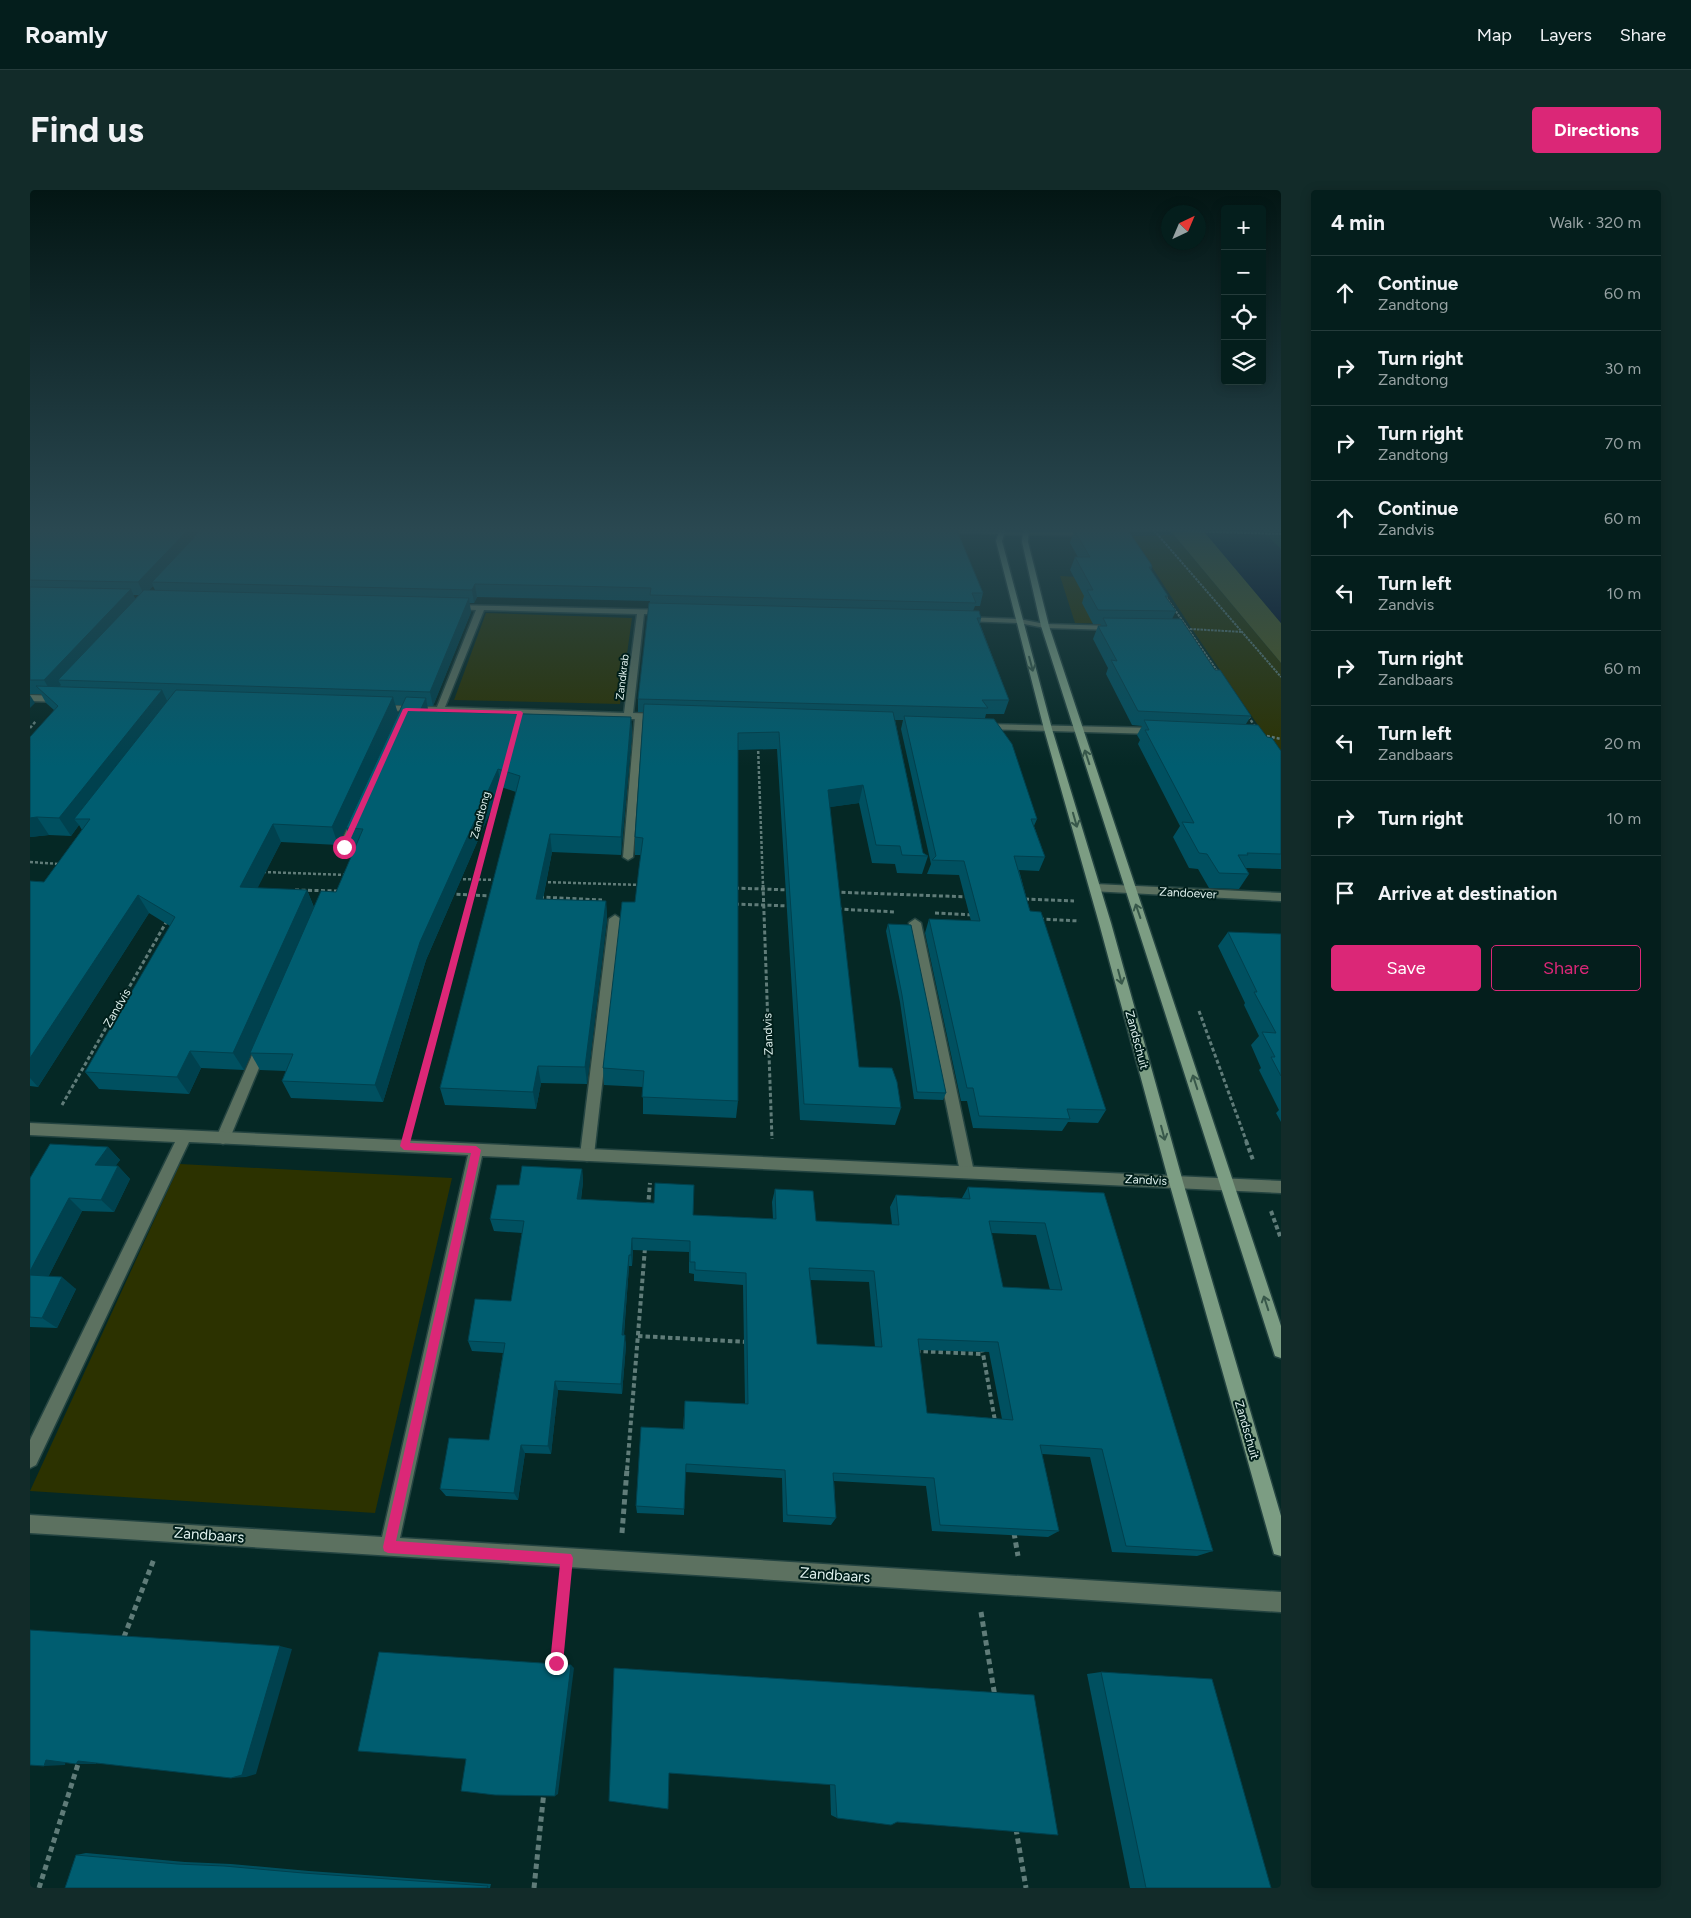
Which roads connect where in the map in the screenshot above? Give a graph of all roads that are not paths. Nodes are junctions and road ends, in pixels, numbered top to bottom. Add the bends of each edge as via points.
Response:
1 (481, 607) edge
2 (491, 607) edge
3 (1016, 607) edge
4 (1040, 607) edge
5 (641, 611) junction
6 (671, 612) edge
7 (960, 619) edge
8 (1019, 621) junction
9 (1044, 626) junction
10 (1122, 628) edge
11 (62, 696) edge
12 (30, 698) edge
13 (368, 708) edge
14 (440, 710) junction
15 (628, 716) junction
16 (639, 717) junction
17 (669, 718) edge
18 (971, 727) edge
19 (1078, 728) junction
20 (1048, 729) junction
21 (1160, 731) edge
22 (359, 812) edge
23 (344, 847) edge
24 (628, 857) dead end
25 (1095, 888) junction
26 (1131, 890) junction
27 (1281, 897) edge
28 (615, 919) dead end
29 (915, 923) dead end
30 (268, 1032) edge
31 (30, 1129) edge
32 (185, 1136) junction
33 (223, 1138) junction
34 (476, 1150) junction
35 (587, 1155) junction
36 (966, 1172) junction
37 (1176, 1182) junction
38 (1228, 1184) junction
39 (1281, 1187) edge
40 (1281, 1350) edge
41 (30, 1459) edge
42 (30, 1524) edge
43 (388, 1547) junction
44 (1281, 1547) edge
45 (1281, 1602) edge

1 - 14 street
2 - 5 street
3 - 8 street, Zandschuit
4 - 9 street
5 - 6 street
5 - 15 street, Zandkrab
7 - 8 street
8 - 9 street
8 -> 20 street, Zandschuit
9 - 10 street
9 - 19 street
11 - 12 street
13 - 14 street via 404,714
14 - 15 street
15 - 16 street
16 - 17 street
16 - 24 street
18 - 20 street
19 - 20 street
19 - 21 street
26 -> 19 street
20 -> 25 street, Zandschuit
22 - 23 street
25 - 26 street, Zandoever
25 -> 37 street, Zandschuit
26 - 27 street, Zandoever
38 -> 26 street
28 - 35 street
29 - 36 street
30 - 33 street
31 - 32 street, Zandvis
32 - 33 street, Zandvis
32 - 41 street
33 - 34 street, Zandvis
34 - 35 street, Zandvis
34 - 43 street
35 - 36 street, Zandvis
36 - 37 street, Zandvis
37 - 38 street, Zandvis
37 - 44 street, Zandschuit
38 - 39 street
40 -> 38 street
42 - 43 street, Zandbaars
43 - 45 street, Zandbaars

